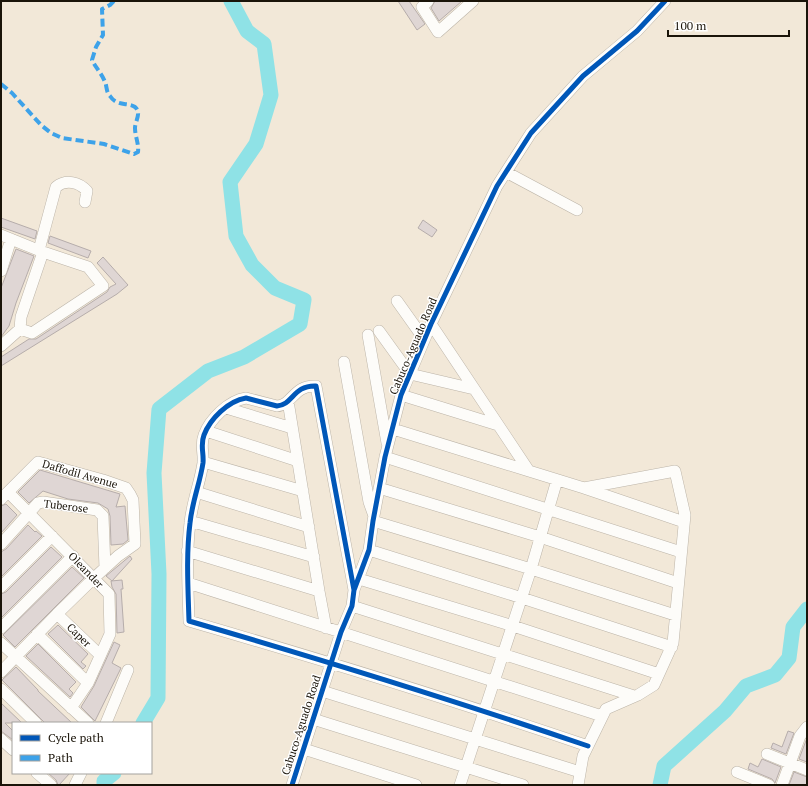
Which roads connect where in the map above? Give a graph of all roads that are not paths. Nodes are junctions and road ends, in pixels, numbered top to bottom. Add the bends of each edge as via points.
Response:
1 (473, 1) edge
2 (666, 1) edge
3 (423, 3) edge
4 (506, 172) junction
5 (85, 202) dead end
6 (577, 210) dead end
7 (6, 237) edge
8 (41, 251) junction
9 (1, 270) edge
10 (398, 301) dead end
11 (431, 324) junction
12 (20, 329) junction
13 (379, 331) dead end
14 (368, 335) dead end
15 (424, 339) junction
16 (1, 346) edge
17 (344, 362) dead end
18 (410, 374) junction
19 (474, 389) junction
20 (401, 395) junction
21 (288, 401) junction
22 (226, 408) junction
23 (498, 425) junction
24 (292, 428) junction
25 (393, 429) junction
26 (206, 431) junction
27 (387, 452) junction
28 (298, 461) junction
29 (203, 462) junction
30 (529, 471) junction
31 (557, 480) junction
32 (379, 488) junction
33 (584, 488) junction
34 (303, 491) junction
35 (196, 492) junction
36 (4, 495) edge
37 (548, 509) junction
38 (30, 513) junction
39 (374, 519) junction
40 (190, 521) junction
41 (684, 522) junction
42 (309, 527) junction
43 (52, 536) junction
44 (540, 537) junction
45 (1, 544) edge
46 (369, 550) junction
47 (187, 551) junction
48 (681, 552) junction
49 (73, 556) junction
50 (314, 557) junction
51 (106, 568) junction
52 (531, 569) junction
53 (94, 578) junction
54 (359, 579) junction
55 (188, 583) junction
56 (678, 583) junction
57 (1, 587) edge
58 (354, 590) junction
59 (319, 591) junction
60 (522, 598) junction
61 (352, 606) junction
62 (57, 614) junction
63 (675, 615) junction
64 (513, 626) junction
65 (1, 628) edge
66 (326, 628) junction
67 (341, 632) junction
68 (38, 634) junction
69 (1, 643) edge
70 (672, 647) junction
71 (504, 654) junction
72 (100, 655) junction
73 (16, 656) junction
74 (331, 662) junction
75 (128, 670) dead end
76 (1, 672) edge
77 (659, 674) junction
78 (495, 681) junction
79 (88, 682) junction
80 (1, 690) edge
81 (322, 691) junction
82 (634, 696) junction
83 (72, 708) junction
84 (485, 711) junction
85 (602, 716) junction
86 (313, 719) junction
87 (35, 722) edge
88 (87, 722) edge
89 (106, 722) edge
90 (807, 726) edge
91 (803, 738) edge
92 (1, 739) edge
93 (476, 740) junction
94 (588, 746) junction
95 (12, 749) edge
96 (304, 749) junction
97 (767, 754) dead end
98 (790, 763) junction
99 (466, 767) junction
100 (807, 770) edge
101 (580, 772) junction
102 (737, 772) dead end
103 (80, 774) edge
104 (75, 785) edge
105 (292, 785) edge
106 (416, 785) edge
107 (460, 785) edge
108 (523, 785) edge
109 (578, 785) edge
110 (769, 785) edge
111 (782, 785) edge

1 - 3 street via 438,32
2 - 4 street, Cabuco-Aguado Road via 637,31 583,76 531,133
4 - 6 street
4 - 11 street, Cabuco-Aguado Road
5 - 8 street via 87,191 80,185 67,182 56,187
7 - 8 street
7 - 9 street
8 - 12 street via 21,317
8 - 12 street via 88,267 103,286 32,333
10 - 15 street
11 - 15 street, Cabuco-Aguado Road
11 - 19 street
12 - 16 street
13 - 18 street
14 - 27 street
15 - 18 street, Cabuco-Aguado Road
17 - 39 street via 368,502
18 - 19 street
18 - 20 street, Cabuco-Aguado Road
19 - 23 street
20 - 23 street
20 - 25 street, Cabuco-Aguado Road
21 - 22 street via 277,406 246,398
21 - 24 street
21 - 58 street via 300,389 316,386
22 - 24 street
22 - 26 street via 211,422
23 - 30 street
24 - 28 street
25 - 27 street, Cabuco-Aguado Road
25 - 30 street
26 - 28 street
26 - 29 street via 202,444
27 - 32 street, Cabuco-Aguado Road
27 - 37 street
28 - 34 street
29 - 34 street
29 - 35 street
30 - 31 street
31 - 33 street
31 - 37 street
32 - 39 street, Cabuco-Aguado Road
32 - 44 street
33 - 41 street
33 - 41 street via 676,471
34 - 42 street
35 - 40 street
35 - 42 street
36 - 38 street, Oleander
36 - 51 street, Daffodil Avenue via 38,462 126,488 133,500 135,544
37 - 44 street
37 - 48 street
38 - 43 street, Oleander
38 - 45 street, Tuberose
38 - 51 street, Tuberose via 38,503 43,502 97,510 103,516
39 - 46 street, Cabuco-Aguado Road
39 - 52 street
40 - 47 street
40 - 50 street
41 - 48 street
42 - 50 street
43 - 49 street, Oleander
43 - 57 street
44 - 52 street
44 - 56 street
46 - 54 street, Cabuco-Aguado Road
46 - 60 street
47 - 55 street
47 - 59 street
48 - 56 street
49 - 53 street, Oleander
49 - 65 street
50 - 59 street
51 - 53 street
52 - 60 street
52 - 63 street
53 - 62 street
53 - 72 street, Oleander via 109,594 110,634
54 - 58 street, Cabuco-Aguado Road
54 - 64 street
55 - 66 street
55 - 74 street via 189,621
56 - 63 street
58 - 61 street, Cabuco-Aguado Road
59 - 66 street
60 - 64 street
60 - 70 street
61 - 67 street, Cabuco-Aguado Road
61 - 71 street
62 - 68 street
62 - 72 street, Caper
63 - 70 street
64 - 71 street
64 - 77 street
66 - 67 street
67 - 74 street, Cabuco-Aguado Road
67 - 78 street
68 - 73 street
68 - 79 street
69 - 73 street
70 - 77 street
71 - 78 street
71 - 82 street
72 - 79 street, Oleander
73 - 76 street
73 - 83 street
74 - 81 street, Cabuco-Aguado Road
74 - 84 street
75 - 89 street
77 - 82 street via 654,685
78 - 84 street
78 - 85 street
79 - 83 street, Oleander
80 - 87 street
81 - 86 street, Cabuco-Aguado Road
81 - 93 street
82 - 85 street via 606,709
83 - 88 street
84 - 93 street
84 - 94 street
85 - 94 street
86 - 96 street, Cabuco-Aguado Road
86 - 99 street
90 - 91 street
91 - 98 street
92 - 95 street
93 - 99 street
93 - 101 street
94 - 101 street
96 - 105 street, Cabuco-Aguado Road
96 - 106 street
97 - 98 street
98 - 100 street
98 - 111 street
99 - 107 street
99 - 108 street
101 - 109 street
102 - 110 street
103 - 104 street

